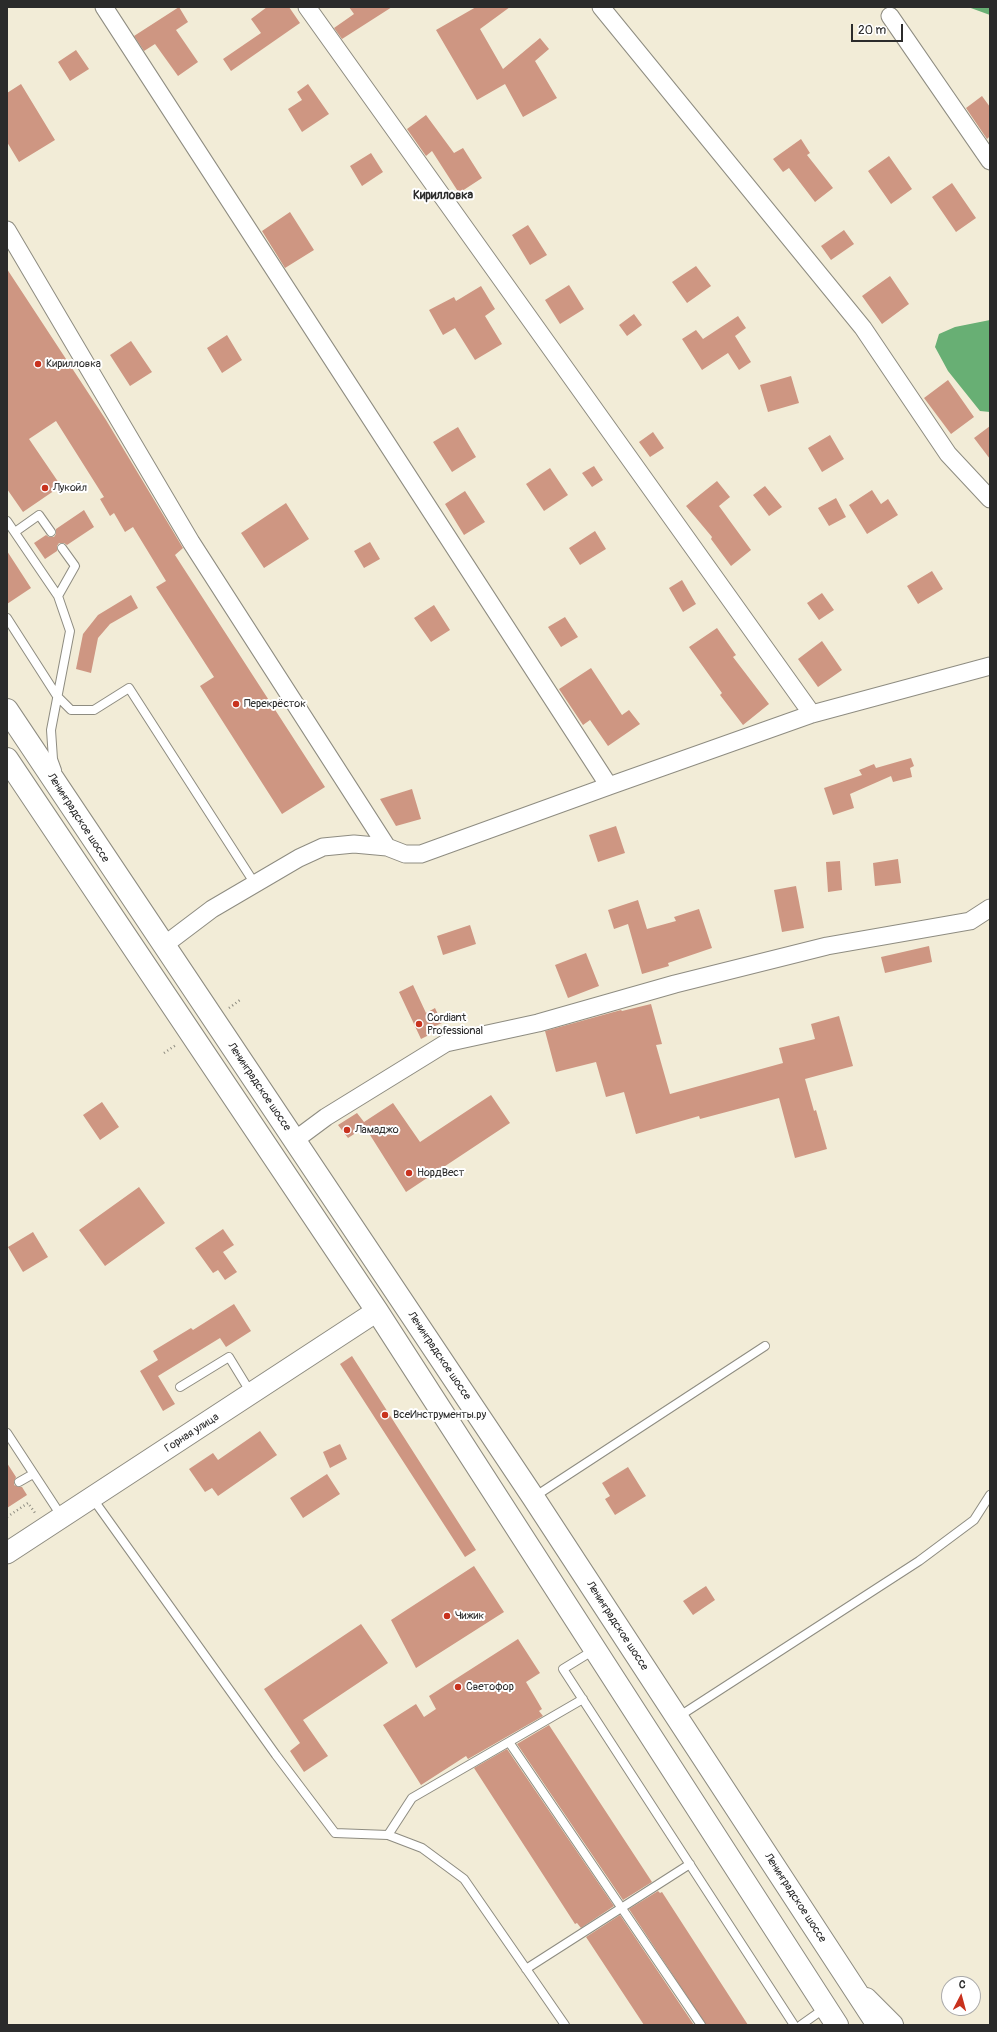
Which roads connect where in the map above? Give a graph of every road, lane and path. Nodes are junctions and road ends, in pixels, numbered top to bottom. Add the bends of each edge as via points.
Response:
1 (104, 7) edge
2 (307, 7) edge
3 (601, 7) edge
4 (890, 16) dead end
5 (990, 161) edge
6 (7, 230) edge
7 (990, 500) edge
8 (7, 521) edge
9 (15, 532) junction
10 (51, 532) dead end
11 (62, 548) dead end
12 (58, 596) junction
13 (7, 618) edge
14 (990, 666) edge
15 (58, 696) junction
16 (7, 710) edge
17 (812, 714) junction
18 (7, 759) edge
19 (609, 786) junction
20 (68, 801) junction
21 (387, 847) junction
22 (255, 884) junction
23 (990, 908) edge
24 (163, 946) junction
25 (240, 1000) dead end
26 (225, 1011) dead end
27 (178, 1043) dead end
28 (164, 1053) dead end
29 (295, 1140) junction
30 (377, 1311) junction
31 (765, 1346) dead end
32 (180, 1387) dead end
33 (252, 1394) junction
34 (7, 1433) edge
35 (33, 1474) junction
36 (19, 1482) dead end
37 (990, 1495) edge
38 (533, 1497) junction
39 (92, 1499) junction
40 (62, 1518) junction
41 (7, 1553) edge
42 (595, 1649) junction
43 (582, 1699) junction
44 (677, 1718) junction
45 (510, 1742) junction
46 (388, 1835) junction
47 (690, 1864) junction
48 (622, 1908) junction
49 (526, 1968) junction
50 (850, 1982) junction
51 (828, 2011) edge
52 (565, 2025) edge
53 (701, 2025) edge
54 (794, 2025) edge
55 (801, 2025) edge
56 (878, 2025) edge
57 (892, 2025) edge

1 - 19 street
2 - 17 street
3 - 7 street via 863,328 948,454
4 - 5 street
6 - 21 street via 191,542
8 - 9 lane
9 - 10 lane via 39,515
9 - 12 lane
11 - 12 lane via 75,566
12 - 15 lane via 70,631
13 - 15 lane
14 - 17 street
15 - 20 lane via 51,730 54,759
15 - 22 lane via 72,710 94,710 129,688
16 - 20 main road, Ленинградское шоссе
17 - 19 street
18 - 30 main road
19 - 21 street via 421,854 406,854
20 - 24 main road, Ленинградское шоссе
21 - 22 street via 354,844 323,847
22 - 24 street via 212,909
23 - 29 street via 970,921 827,946 675,984 538,1023 446,1043 326,1117
24 - 29 main road, Ленинградское шоссе
25 - 26 path
27 - 28 path
29 - 38 main road, Ленинградское шоссе
30 - 33 street, Горная улица
30 - 42 main road
31 - 38 lane
32 - 33 lane via 229,1357
33 - 39 street, Горная улица
34 - 35 lane
35 - 36 lane
35 - 40 lane
37 - 44 lane via 974,1520 919,1561
38 - 44 main road, Ленинградское шоссе
39 - 40 street, Горная улица
39 - 46 lane via 335,1833
40 - 41 street, Горная улица
42 - 43 lane via 563,1670
42 - 51 main road
43 - 45 lane
43 - 47 lane
44 - 50 main road, Ленинградское шоссе
45 - 46 lane via 412,1798
45 - 48 lane
46 - 49 lane via 422,1848 464,1879
47 - 48 lane
47 - 54 lane
48 - 49 lane
48 - 53 lane
49 - 52 lane
50 - 56 main road, Ленинградское шоссе
50 - 57 main road
51 - 55 lane

